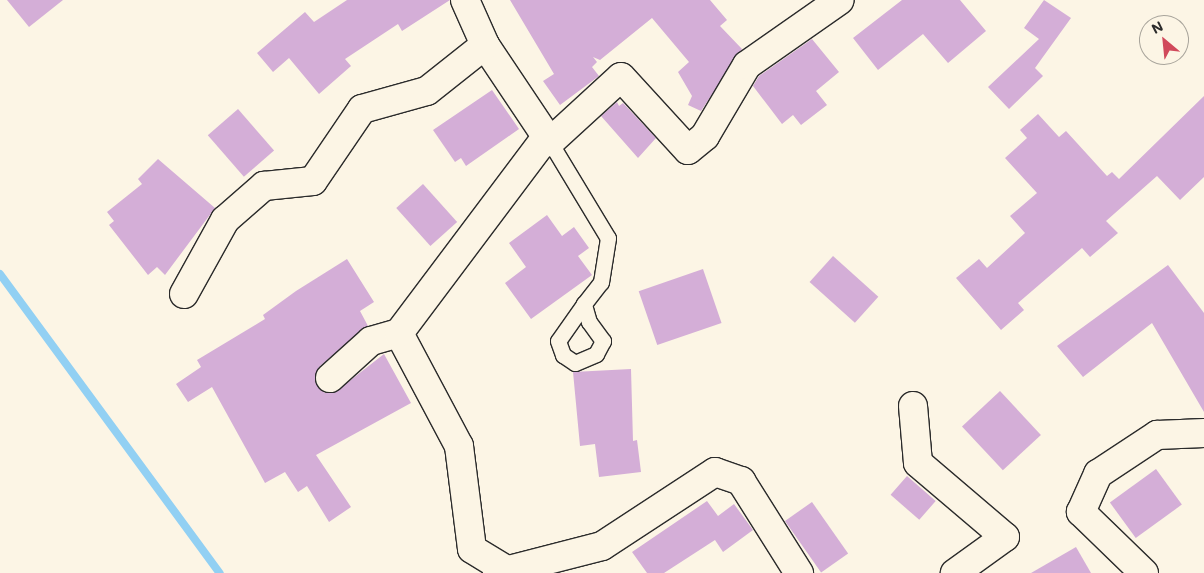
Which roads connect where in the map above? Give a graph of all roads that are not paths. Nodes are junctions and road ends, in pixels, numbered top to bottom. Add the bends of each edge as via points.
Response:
1 (840, 0) edge
2 (468, 2) edge
3 (485, 45) junction
4 (548, 139) junction
5 (184, 294) dead end
6 (584, 304) dead end
7 (400, 333) junction
8 (330, 378) dead end
9 (913, 406) dead end
10 (1204, 433) edge
11 (503, 572) edge
12 (799, 573) edge
13 (955, 573) edge
14 (1144, 573) edge

1 - 4 street via 747,65 705,136 688,150 621,77
2 - 3 street
3 - 4 street
3 - 5 street via 426,91 362,109 313,181 264,186 226,220
4 - 6 lane via 608,238 601,282
4 - 7 street
7 - 8 street via 371,341
7 - 11 street via 459,446 472,549
9 - 13 street via 918,463 1005,537
10 - 14 street via 1157,435 1098,474 1081,512
11 - 12 street via 602,546 715,472 741,481

